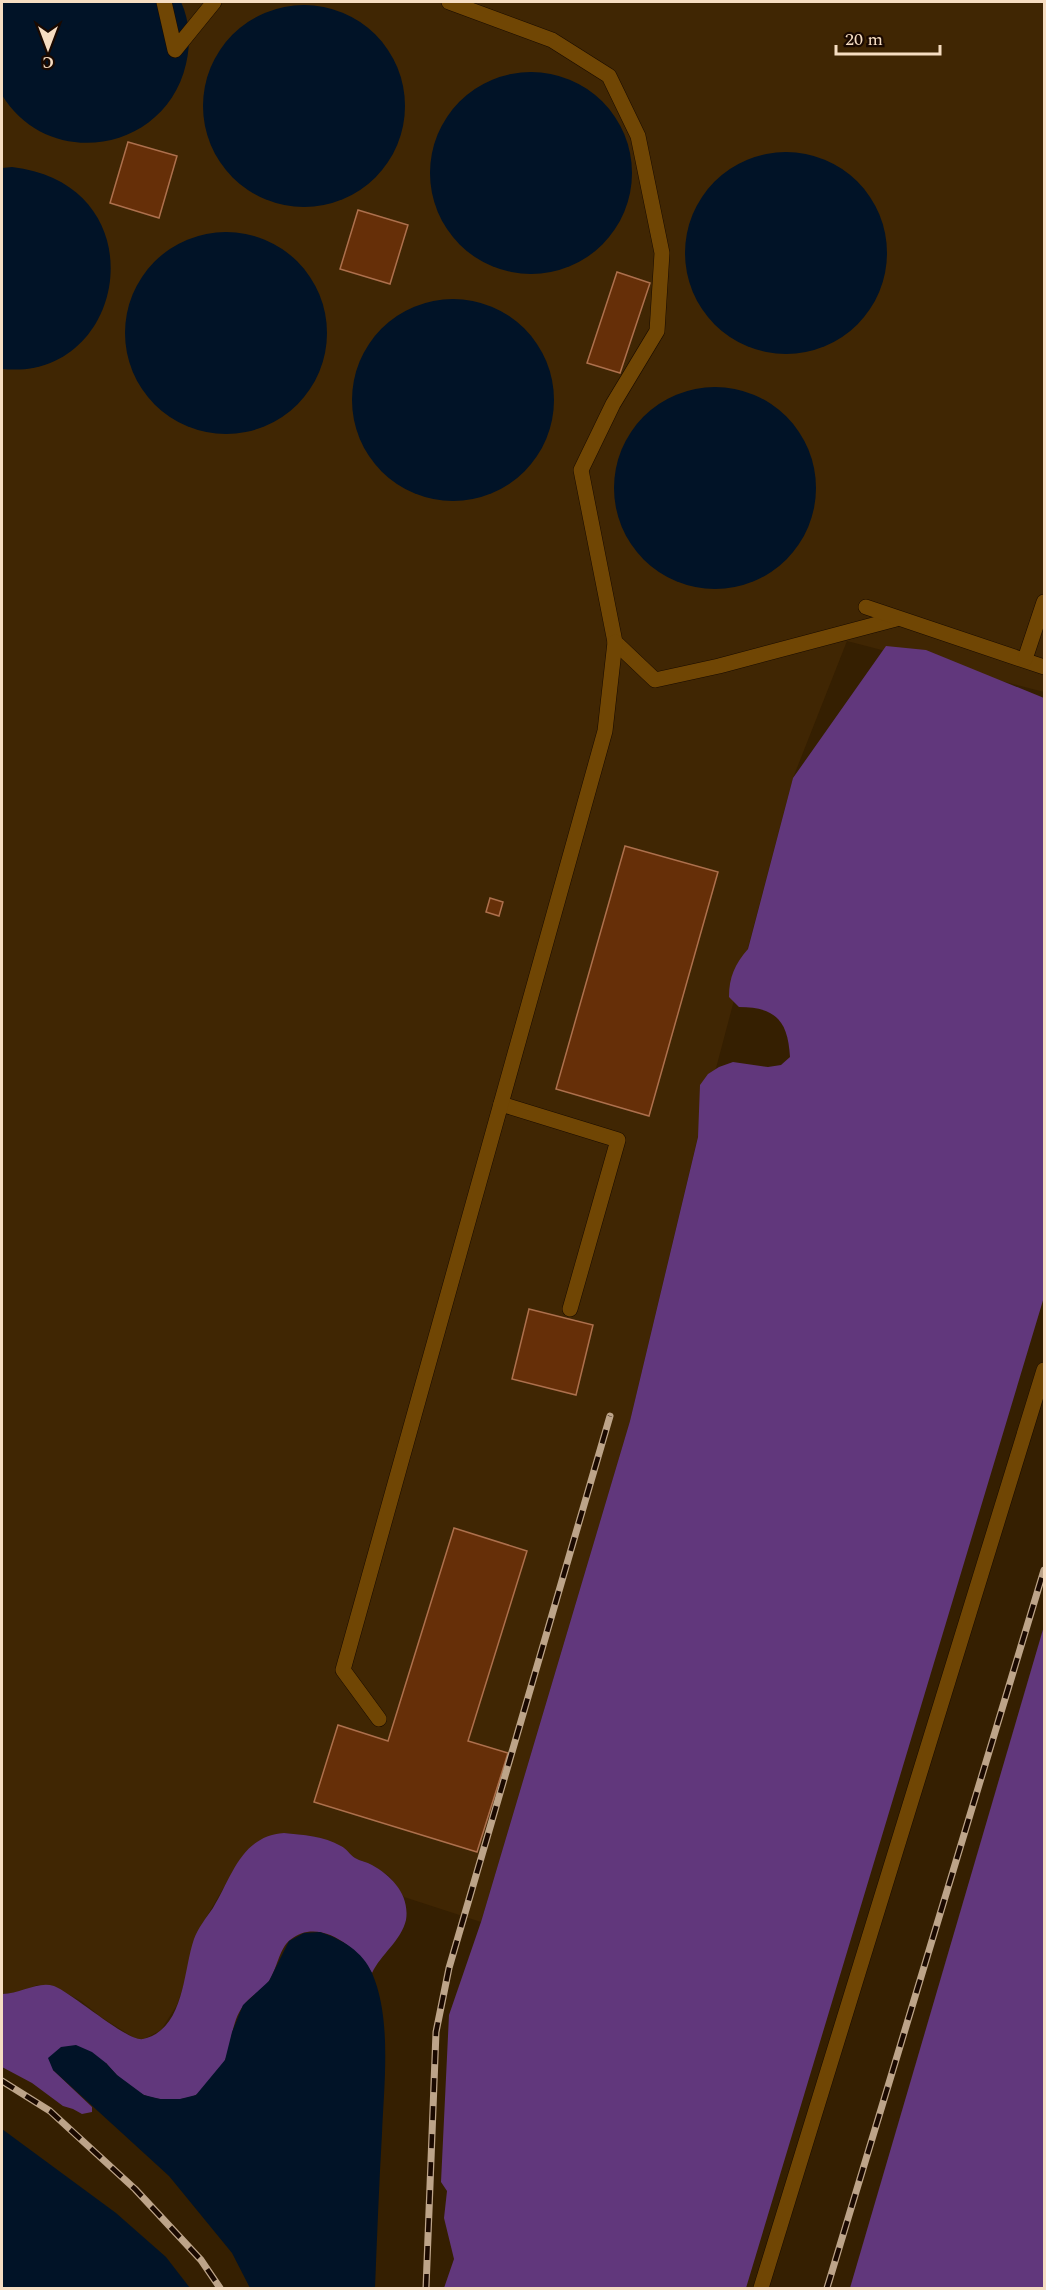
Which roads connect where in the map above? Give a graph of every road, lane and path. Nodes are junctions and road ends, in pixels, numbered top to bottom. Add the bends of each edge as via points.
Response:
1 (164, 2) edge
2 (214, 2) edge
3 (449, 2) edge
4 (1044, 603) edge
5 (866, 607) dead end
6 (896, 619) junction
7 (615, 642) junction
8 (1025, 659) junction
9 (1044, 667) edge
10 (501, 1104) junction
11 (570, 1309) dead end
12 (1044, 1370) edge
13 (379, 1719) dead end
14 (761, 2289) edge

1 - 2 lane via 175,50
3 - 7 lane via 552,40 609,76 638,136 662,253 657,330 613,404 581,470
4 - 8 lane
5 - 6 lane
6 - 7 lane via 655,680
6 - 8 lane
7 - 10 lane via 605,731
8 - 9 lane
10 - 11 lane via 618,1140
10 - 13 lane via 343,1670
12 - 14 lane

